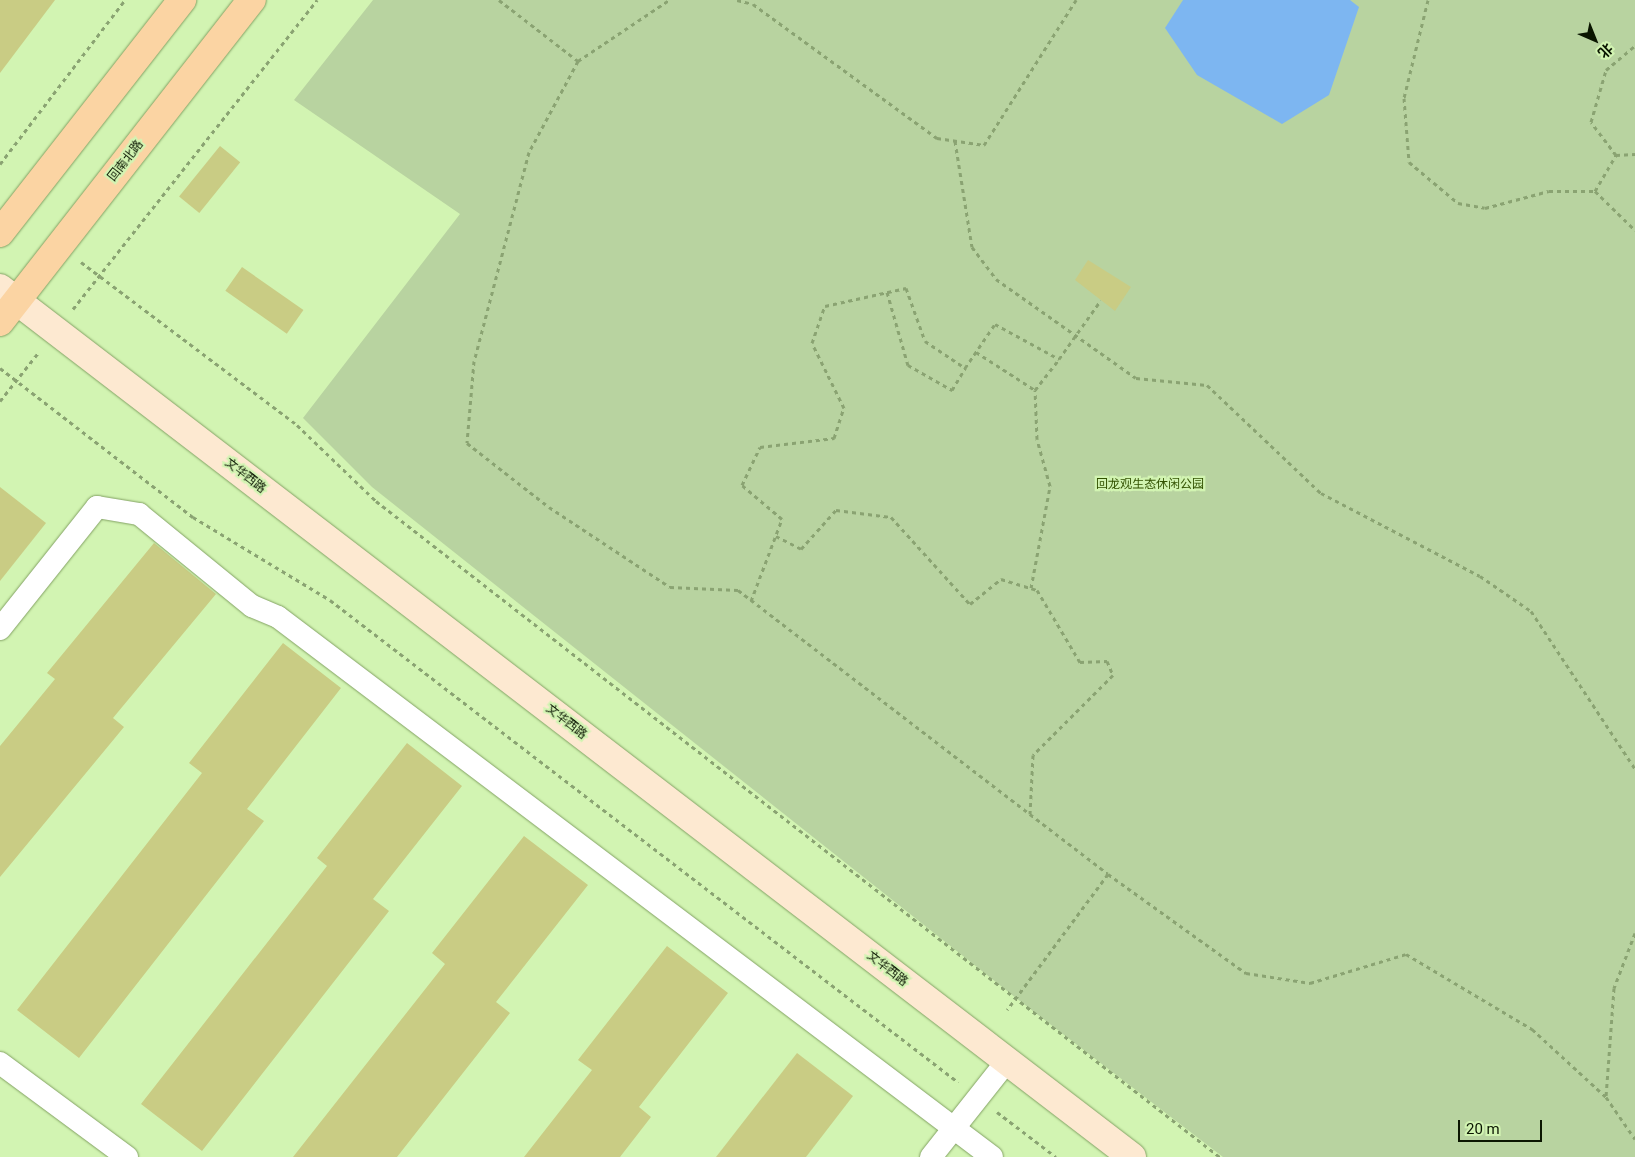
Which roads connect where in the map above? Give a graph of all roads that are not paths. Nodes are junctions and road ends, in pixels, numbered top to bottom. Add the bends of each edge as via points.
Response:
1 (182, 0) edge
2 (252, 0) edge
3 (0, 233) edge
4 (8, 294) edge
5 (0, 322) edge
6 (0, 629) edge
7 (1007, 1061) junction
8 (0, 1063) edge
9 (954, 1128) junction
10 (127, 1157) edge
11 (931, 1157) edge
12 (992, 1157) edge
13 (1132, 1157) edge

1 - 3 main road
2 - 4 main road, 回南北路
4 - 5 main road, 回南北路
4 - 7 street, 文华西路
6 - 9 street via 97,507 139,514 252,606 278,617
7 - 9 street
7 - 13 street, 文华西路
8 - 10 street
9 - 11 street
9 - 12 street

